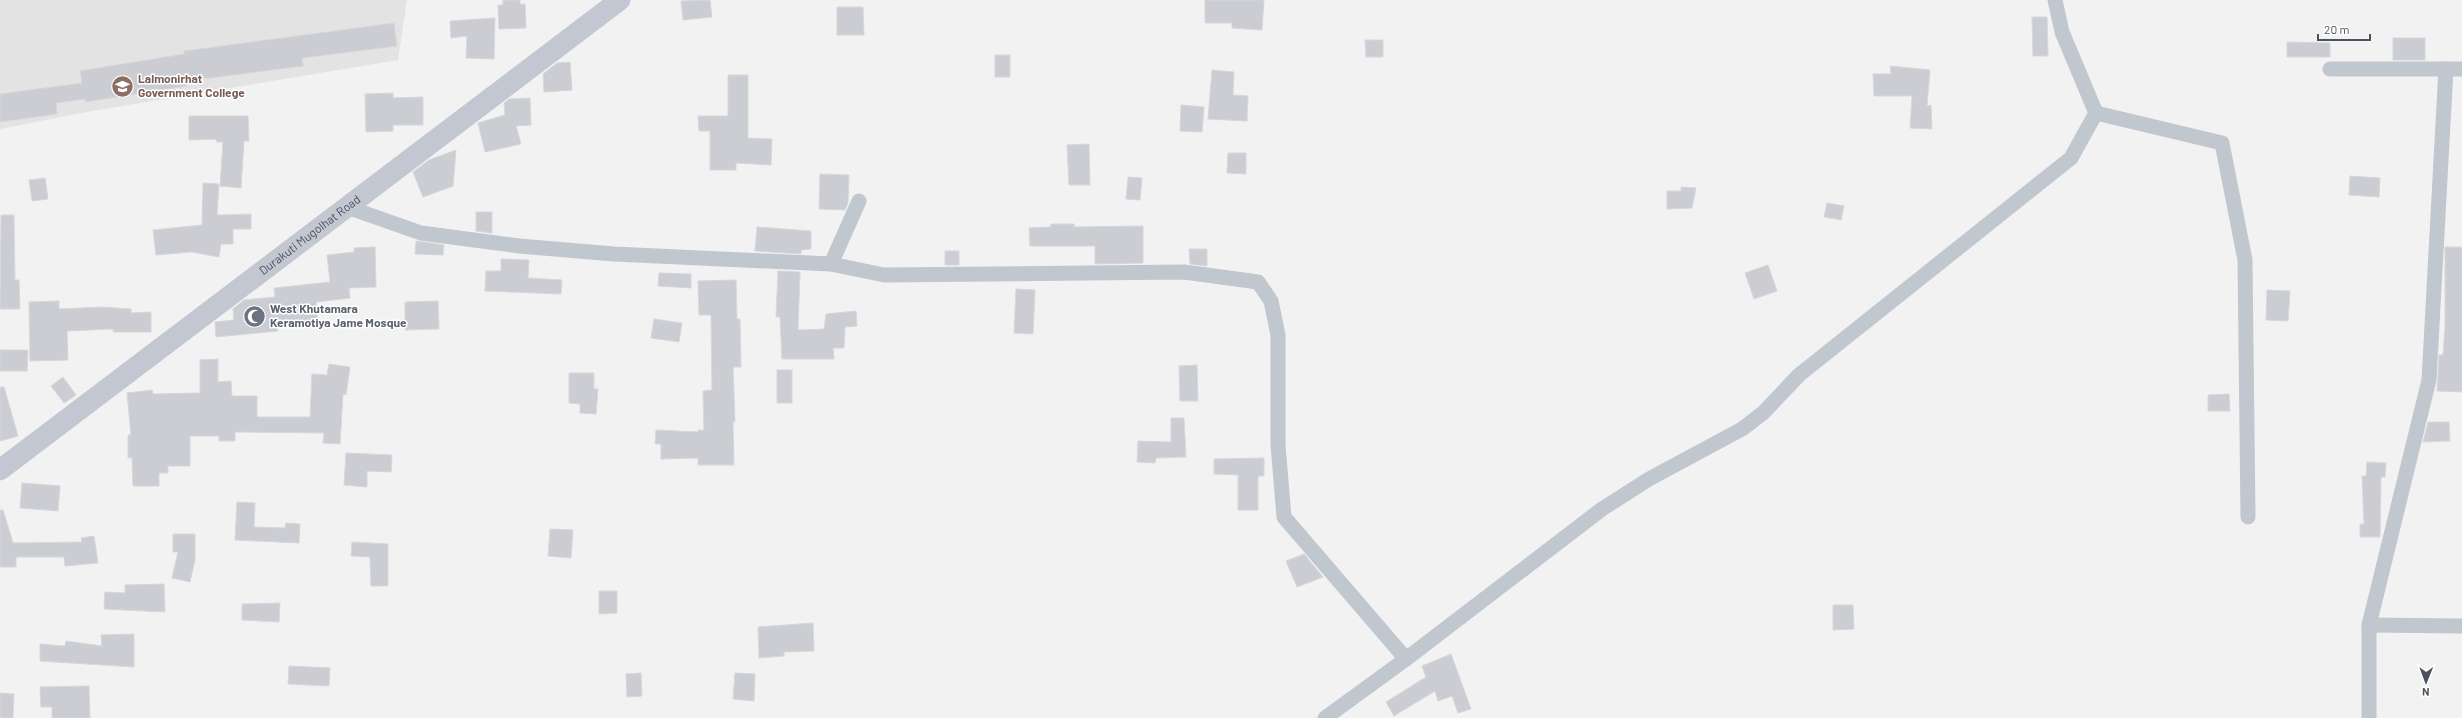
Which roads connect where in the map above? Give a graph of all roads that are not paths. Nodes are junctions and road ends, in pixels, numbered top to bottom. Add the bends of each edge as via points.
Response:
1 (620, 0) edge
2 (2055, 0) edge
3 (2330, 69) dead end
4 (2446, 69) junction
5 (2462, 69) edge
6 (2096, 114) junction
7 (859, 201) dead end
8 (346, 207) junction
9 (831, 264) junction
10 (0, 470) edge
11 (2248, 517) dead end
12 (2369, 624) junction
13 (2462, 626) edge
14 (1406, 659) junction
15 (1325, 718) edge
16 (2369, 718) edge

1 - 8 main road, Durakuti Mugolhat Road
2 - 6 street via 2062,32
3 - 4 street
4 - 5 street
4 - 12 street via 2428,380
6 - 11 street via 2222,143 2245,260
6 - 14 street via 2070,158 1799,375 1742,429 1649,479 1602,509
7 - 9 street
8 - 9 street via 420,233 519,246 614,254
8 - 10 main road, Durakuti Mugolhat Road
9 - 14 street via 884,275 1184,272 1258,282 1271,301 1278,335 1278,445 1284,517
12 - 13 street
12 - 16 street
14 - 15 street

